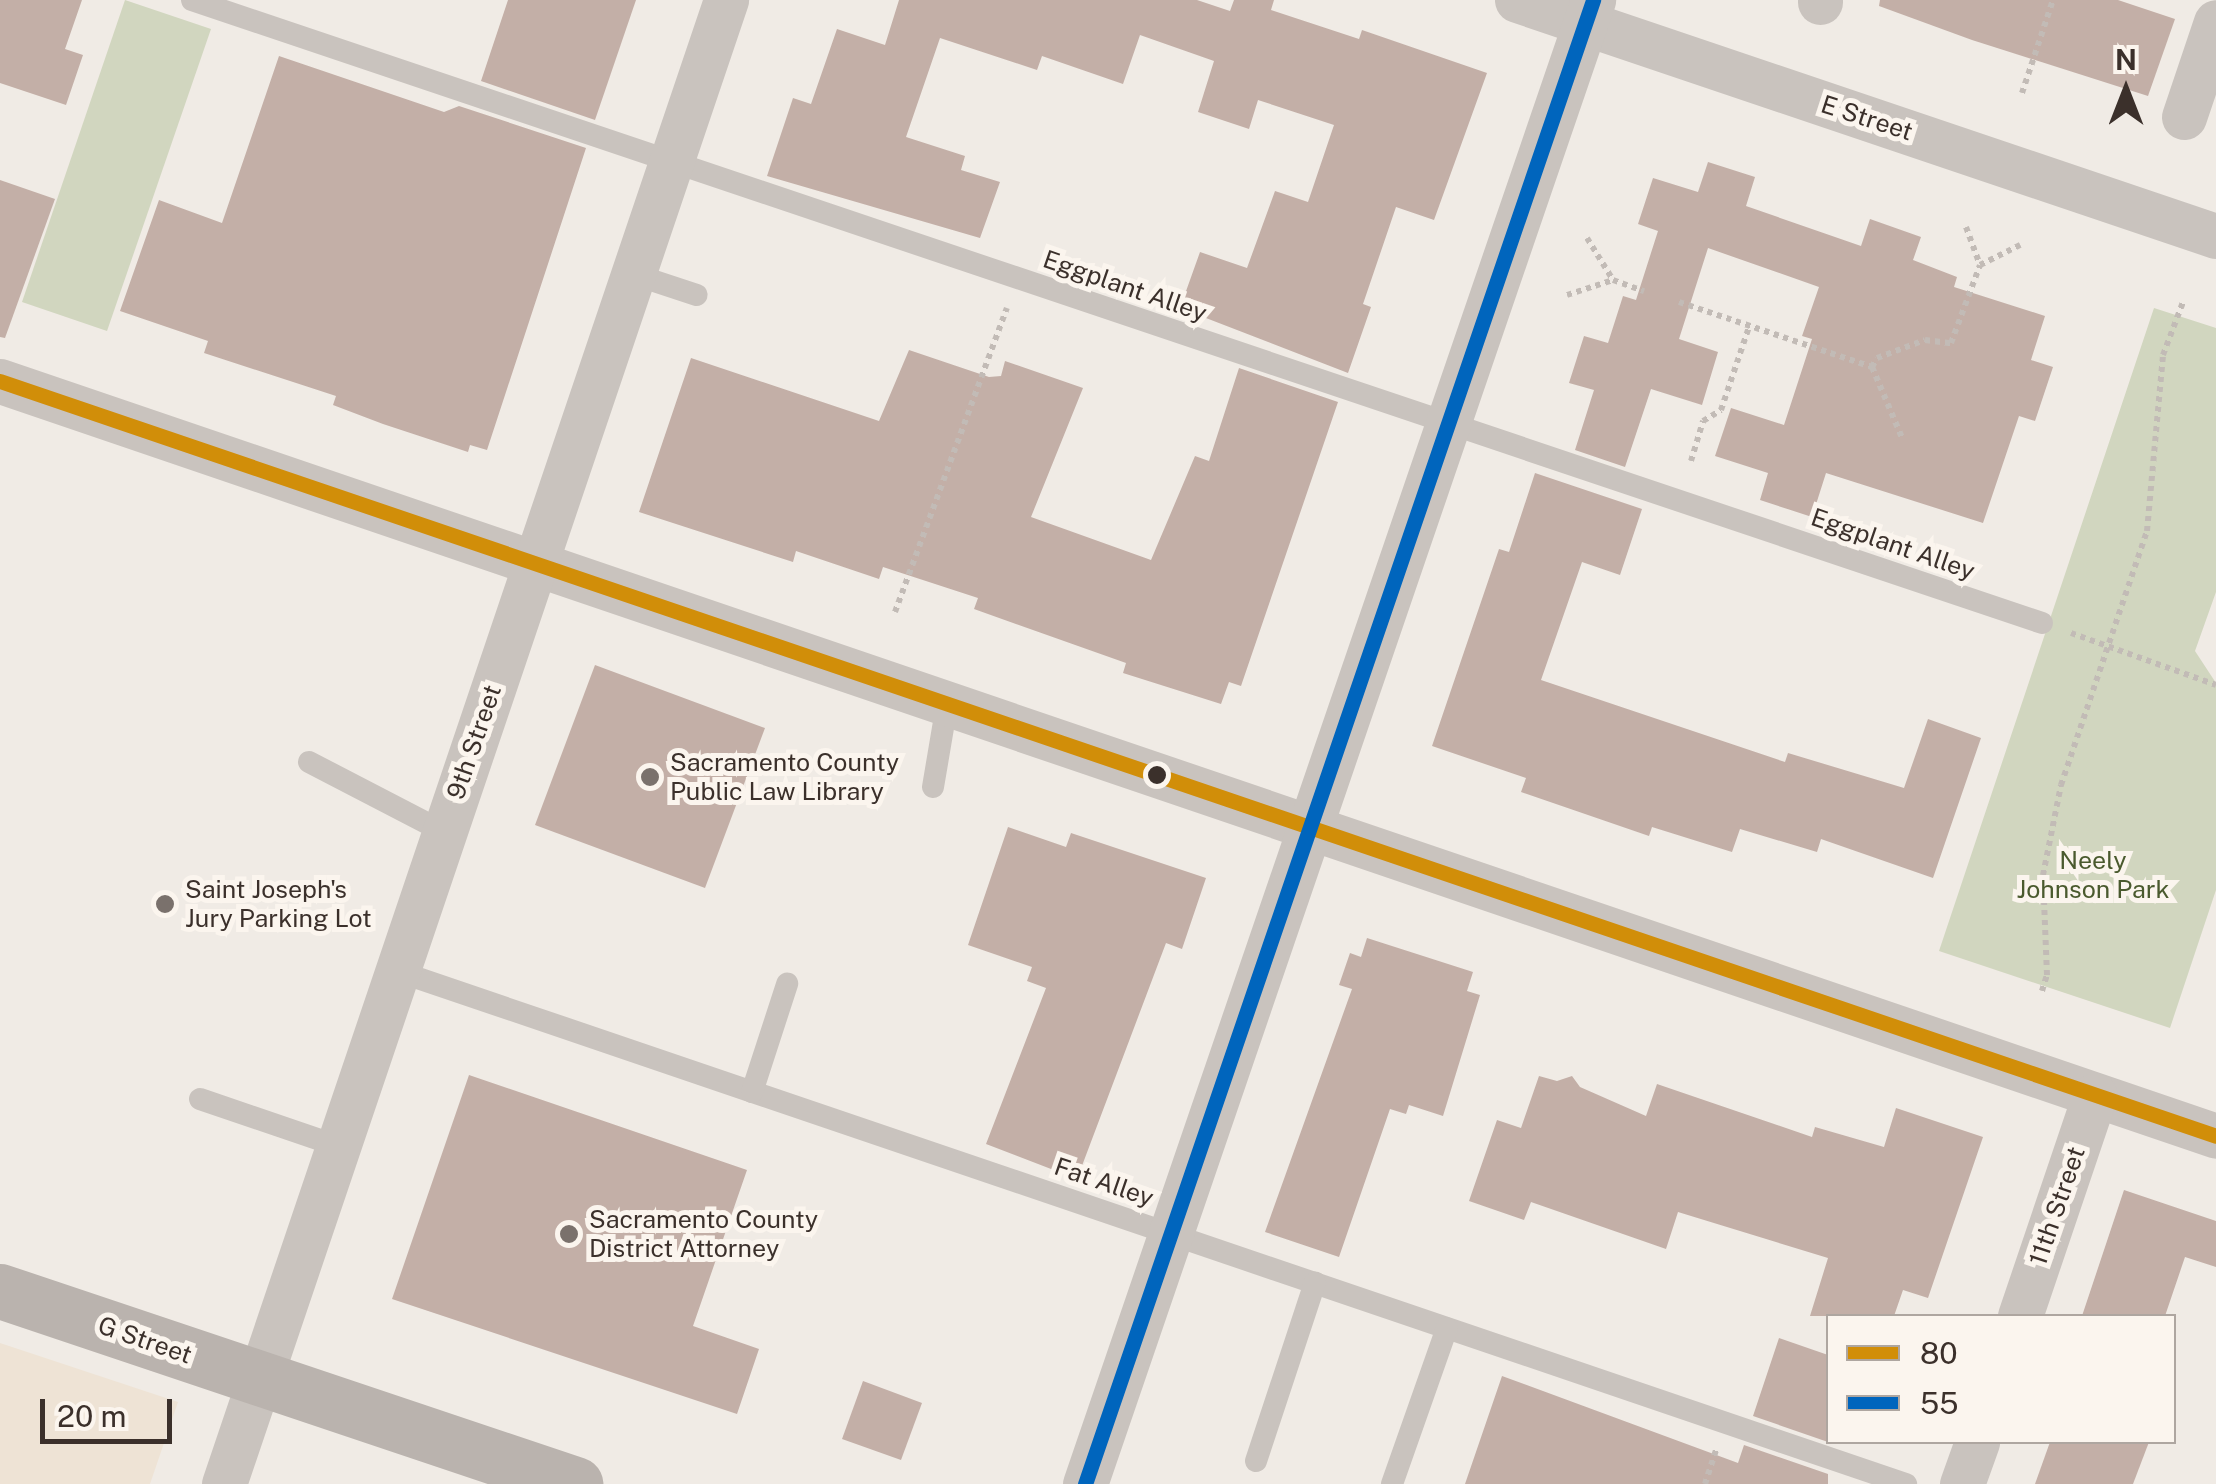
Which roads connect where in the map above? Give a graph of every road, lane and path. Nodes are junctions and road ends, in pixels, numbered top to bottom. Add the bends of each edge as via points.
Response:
1 (192, 0) edge
2 (726, 0) edge
3 (1517, 0) edge
4 (2053, 0) edge
5 (1589, 12) edge
6 (2216, 22) edge
7 (2022, 93) dead end
8 (2184, 117) dead end
9 (670, 163) junction
10 (1966, 226) dead end
11 (2216, 236) edge
12 (1587, 238) dead end
13 (2020, 245) dead end
14 (1980, 265) junction
15 (633, 274) junction
16 (1016, 278) junction
17 (1613, 280) junction
18 (1644, 292) dead end
19 (697, 295) dead end
20 (1567, 295) dead end
21 (1679, 302) dead end
22 (2182, 302) dead end
23 (1748, 327) junction
24 (1872, 367) junction
25 (0, 381) edge
26 (1449, 423) junction
27 (1903, 440) dead end
28 (1691, 461) dead end
29 (535, 564) junction
30 (896, 612) dead end
31 (2042, 623) joint
32 (2108, 646) junction
33 (2216, 685) edge
34 (947, 704) junction
35 (310, 762) dead end
36 (933, 787) dead end
37 (1307, 830) junction
38 (444, 832) junction
39 (397, 971) junction
40 (788, 984) dead end
41 (2042, 991) dead end
42 (752, 1092) junction
43 (2095, 1095) junction
44 (200, 1099) dead end
45 (2216, 1136) edge
46 (338, 1146) junction
47 (1170, 1234) junction
48 (1315, 1283) junction
49 (0, 1291) edge
50 (2021, 1314) edge
51 (1447, 1328) junction
52 (259, 1379) junction
53 (1718, 1444) dead end
54 (1976, 1444) edge
55 (1256, 1462) dead end
56 (224, 1484) edge
57 (574, 1484) edge
58 (1085, 1484) edge
59 (1392, 1484) edge
60 (1705, 1484) edge
61 (1906, 1484) edge
62 (1962, 1484) edge

1 - 9 lane, Eggplant Alley
2 - 9 street, 9th Street
3 - 5 street, E Street
4 - 7 path
5 - 11 street, E Street
5 - 26 street
6 - 8 street
9 - 15 street, 9th Street
9 - 16 lane, Eggplant Alley
10 - 14 path
12 - 17 path
13 - 14 path
14 - 24 path via 1951,343 1926,340 1878,358
15 - 19 lane
15 - 29 street, 9th Street
16 - 26 lane, Eggplant Alley
16 - 30 path
17 - 18 path
17 - 20 path
21 - 23 path
22 - 32 path via 2163,356 2147,531
23 - 24 path
23 - 28 path via 1721,410 1703,421
24 - 27 path
25 - 29 street
26 - 31 lane, Eggplant Alley
26 - 37 street
29 - 34 street
29 - 38 street, 9th Street
31 - 32 path
32 - 33 path
32 - 41 path via 2061,786 2043,874
34 - 36 lane
34 - 37 street
35 - 38 lane
37 - 43 street
37 - 47 street
38 - 39 street, 9th Street
39 - 42 lane, Fat Alley
39 - 46 street, 9th Street
40 - 42 lane
42 - 47 lane, Fat Alley
43 - 45 street
43 - 50 street, 11th Street
44 - 46 lane
46 - 52 street, 9th Street
47 - 48 lane, Fat Alley
47 - 58 street
48 - 51 lane, Fat Alley
48 - 55 lane
49 - 52 main road, G Street
51 - 59 lane
51 - 61 lane, Fat Alley via 1662,1410
52 - 56 street, 9th Street
52 - 57 main road, G Street
53 - 60 path
54 - 62 street

